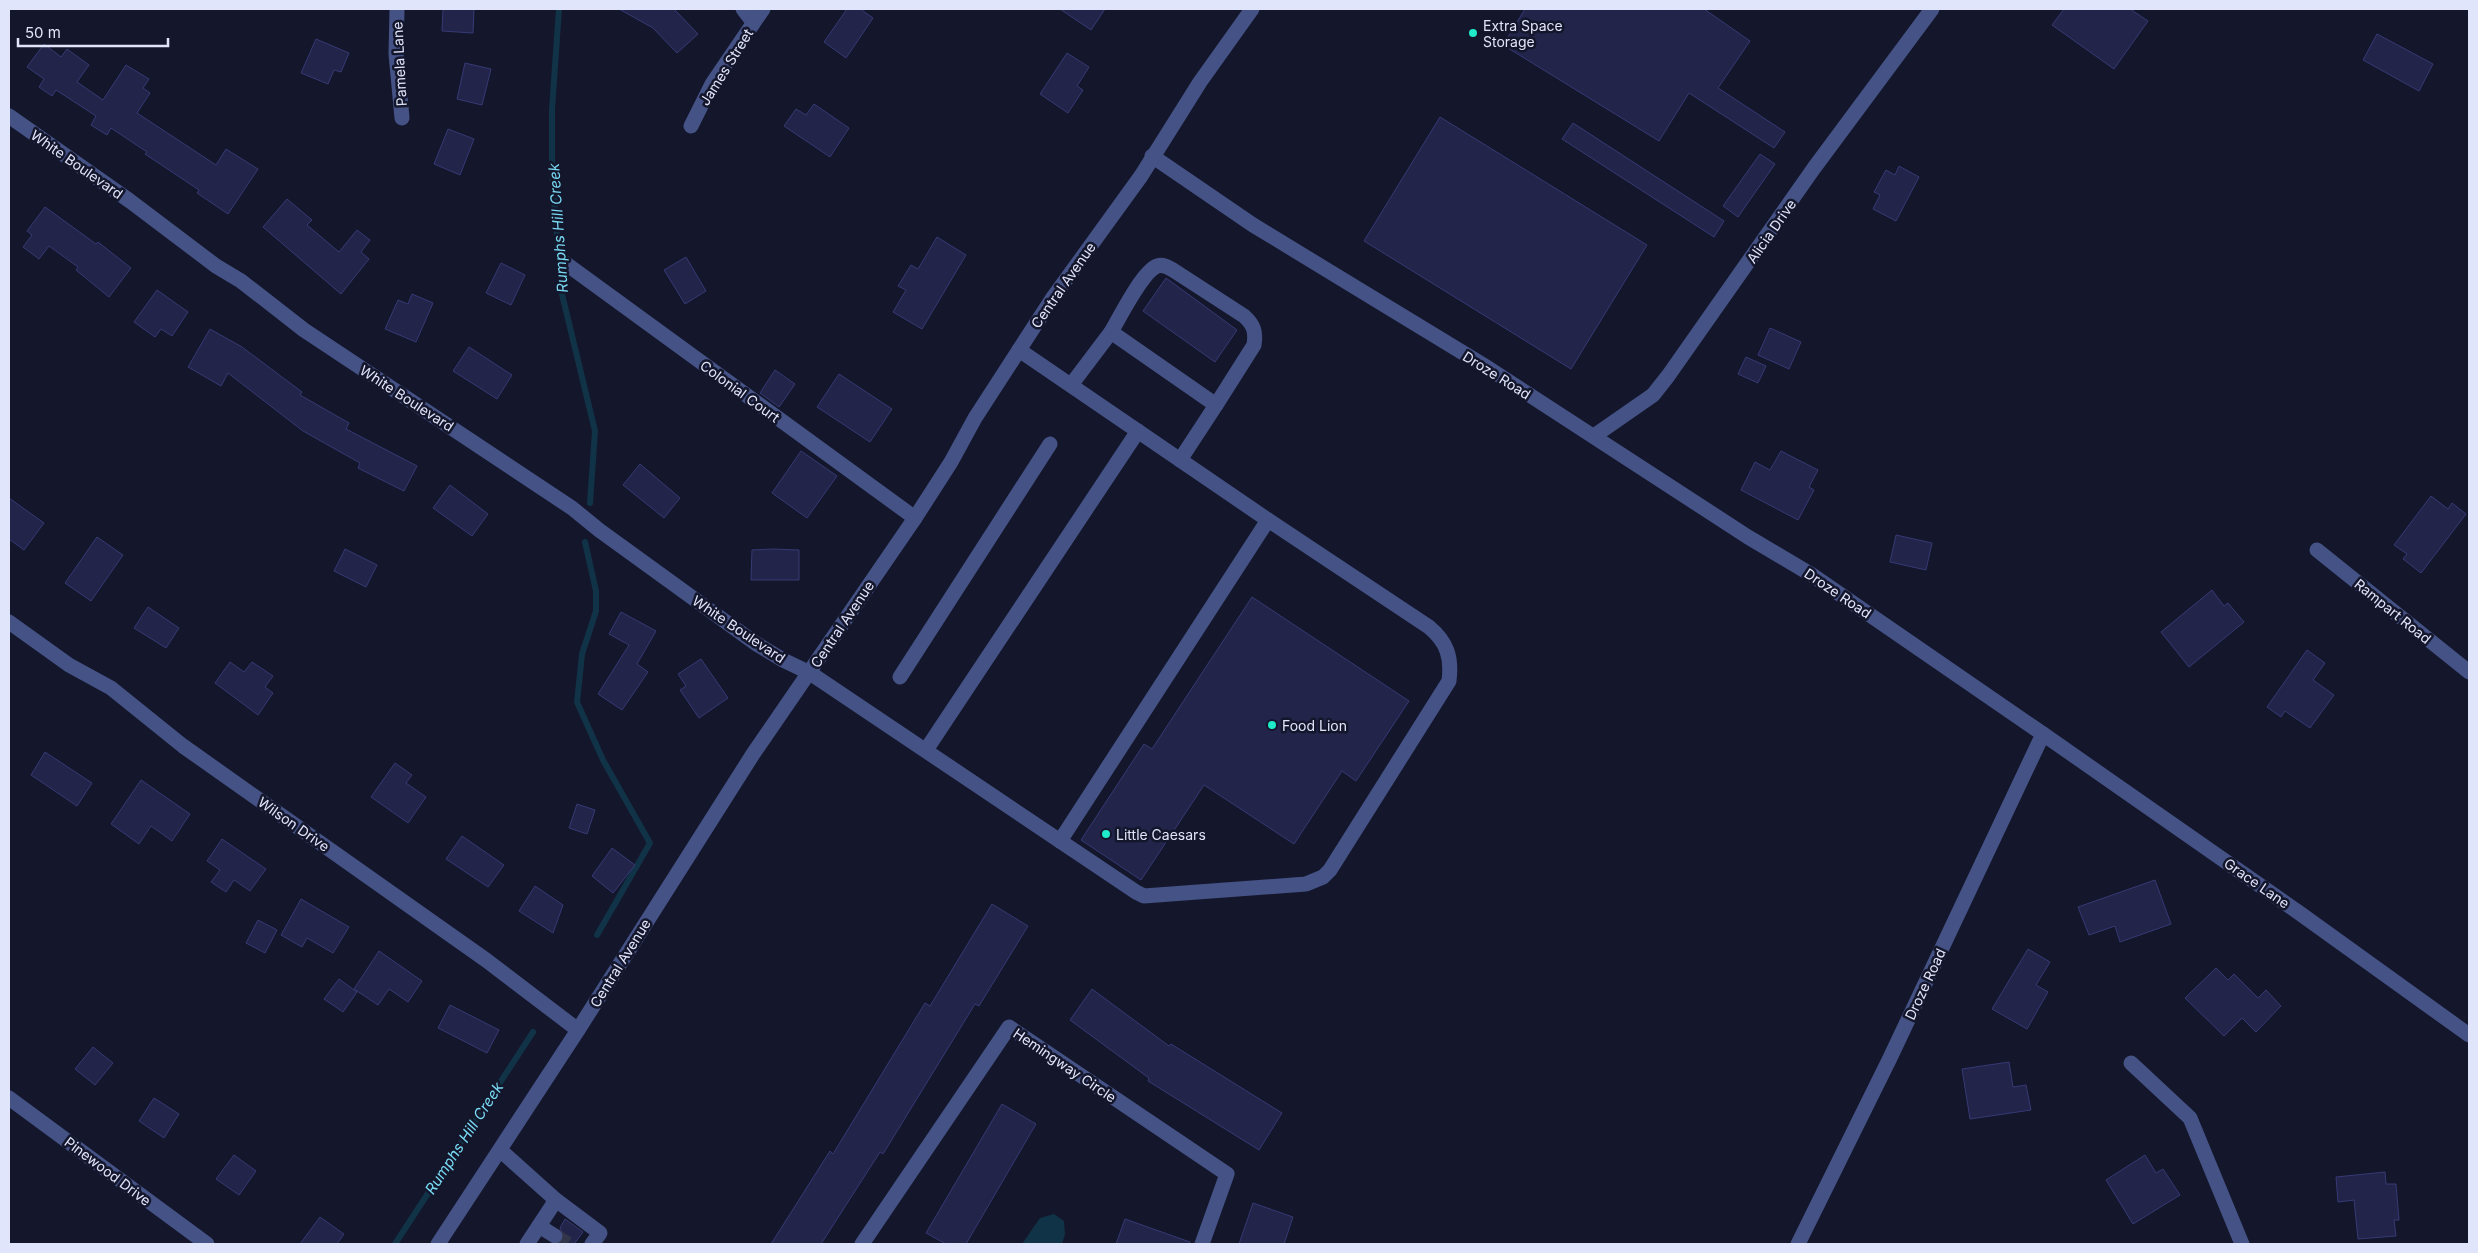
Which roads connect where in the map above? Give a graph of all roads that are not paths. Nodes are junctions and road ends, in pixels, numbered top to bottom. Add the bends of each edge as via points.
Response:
1 (397, 9) edge
2 (743, 9) edge
3 (763, 9) edge
4 (1252, 9) edge
5 (1932, 9) edge
6 (753, 22) junction
7 (9, 116) edge
8 (402, 118) dead end
9 (691, 126) dead end
10 (1152, 156) junction
11 (565, 263) dead end
12 (1111, 332) junction
13 (1019, 350) junction
14 (1071, 385) junction
15 (1216, 405) junction
16 (1138, 431) junction
17 (1594, 436) junction
18 (1050, 444) dead end
19 (1180, 460) junction
20 (915, 518) junction
21 (1268, 520) junction
22 (2317, 550) dead end
23 (9, 622) edge
24 (2469, 672) edge
25 (810, 673) junction
26 (900, 677) dead end
27 (2043, 734) junction
28 (926, 750) junction
29 (1060, 841) junction
30 (578, 1030) junction
31 (2469, 1035) edge
32 (2131, 1063) dead end
33 (9, 1098) edge
34 (500, 1150) junction
35 (556, 1200) junction
36 (539, 1226) junction
37 (555, 1236) tunnel mouth
38 (207, 1244) edge
39 (438, 1244) edge
40 (527, 1244) edge
41 (592, 1244) edge
42 (862, 1244) edge
43 (1202, 1244) edge
44 (1798, 1244) edge
45 (2242, 1244) edge

1 - 8 street, Pamela Lane via 396,54
2 - 6 street
3 - 6 street, James Street
4 - 10 street, Central Avenue
5 - 17 street, Alicia Drive via 1653,395
6 - 9 street, James Street via 712,84
7 - 25 street, White Boulevard via 241,281 304,330 564,503 755,642
10 - 13 street, Central Avenue
10 - 17 street, Droze Road via 1253,226
11 - 20 street, Colonial Court
12 - 14 street
12 - 15 street
12 - 15 street via 1145,276 1164,265 1244,316 1253,324 1254,345
13 - 14 street, White Boulevard
13 - 20 street, Central Avenue
14 - 16 street, White Boulevard
15 - 19 street
16 - 19 street, White Boulevard
16 - 28 street
17 - 27 street, Droze Road via 1812,575
18 - 26 street
19 - 21 street, White Boulevard
20 - 25 street, Central Avenue
21 - 29 street
21 - 29 street, White Boulevard via 1429,627 1441,637 1450,659 1449,681 1330,870 1323,877 1306,884 1144,896
22 - 24 street, Rampart Road
23 - 30 street, Wilson Drive via 68,665 111,688 183,746 364,872
25 - 28 street, White Boulevard
25 - 30 street, Central Avenue via 753,754
27 - 31 street, Grace Lane
27 - 44 street, Droze Road
28 - 29 street, White Boulevard
30 - 34 street, Central Avenue
32 - 45 street via 2190,1118
33 - 38 street, Pinewood Drive
34 - 35 street
34 - 39 street, Central Avenue
35 - 36 street
35 - 41 street via 600,1233
36 - 37 street
36 - 40 street
42 - 43 street, Hemingway Circle via 1009,1027 1227,1174

